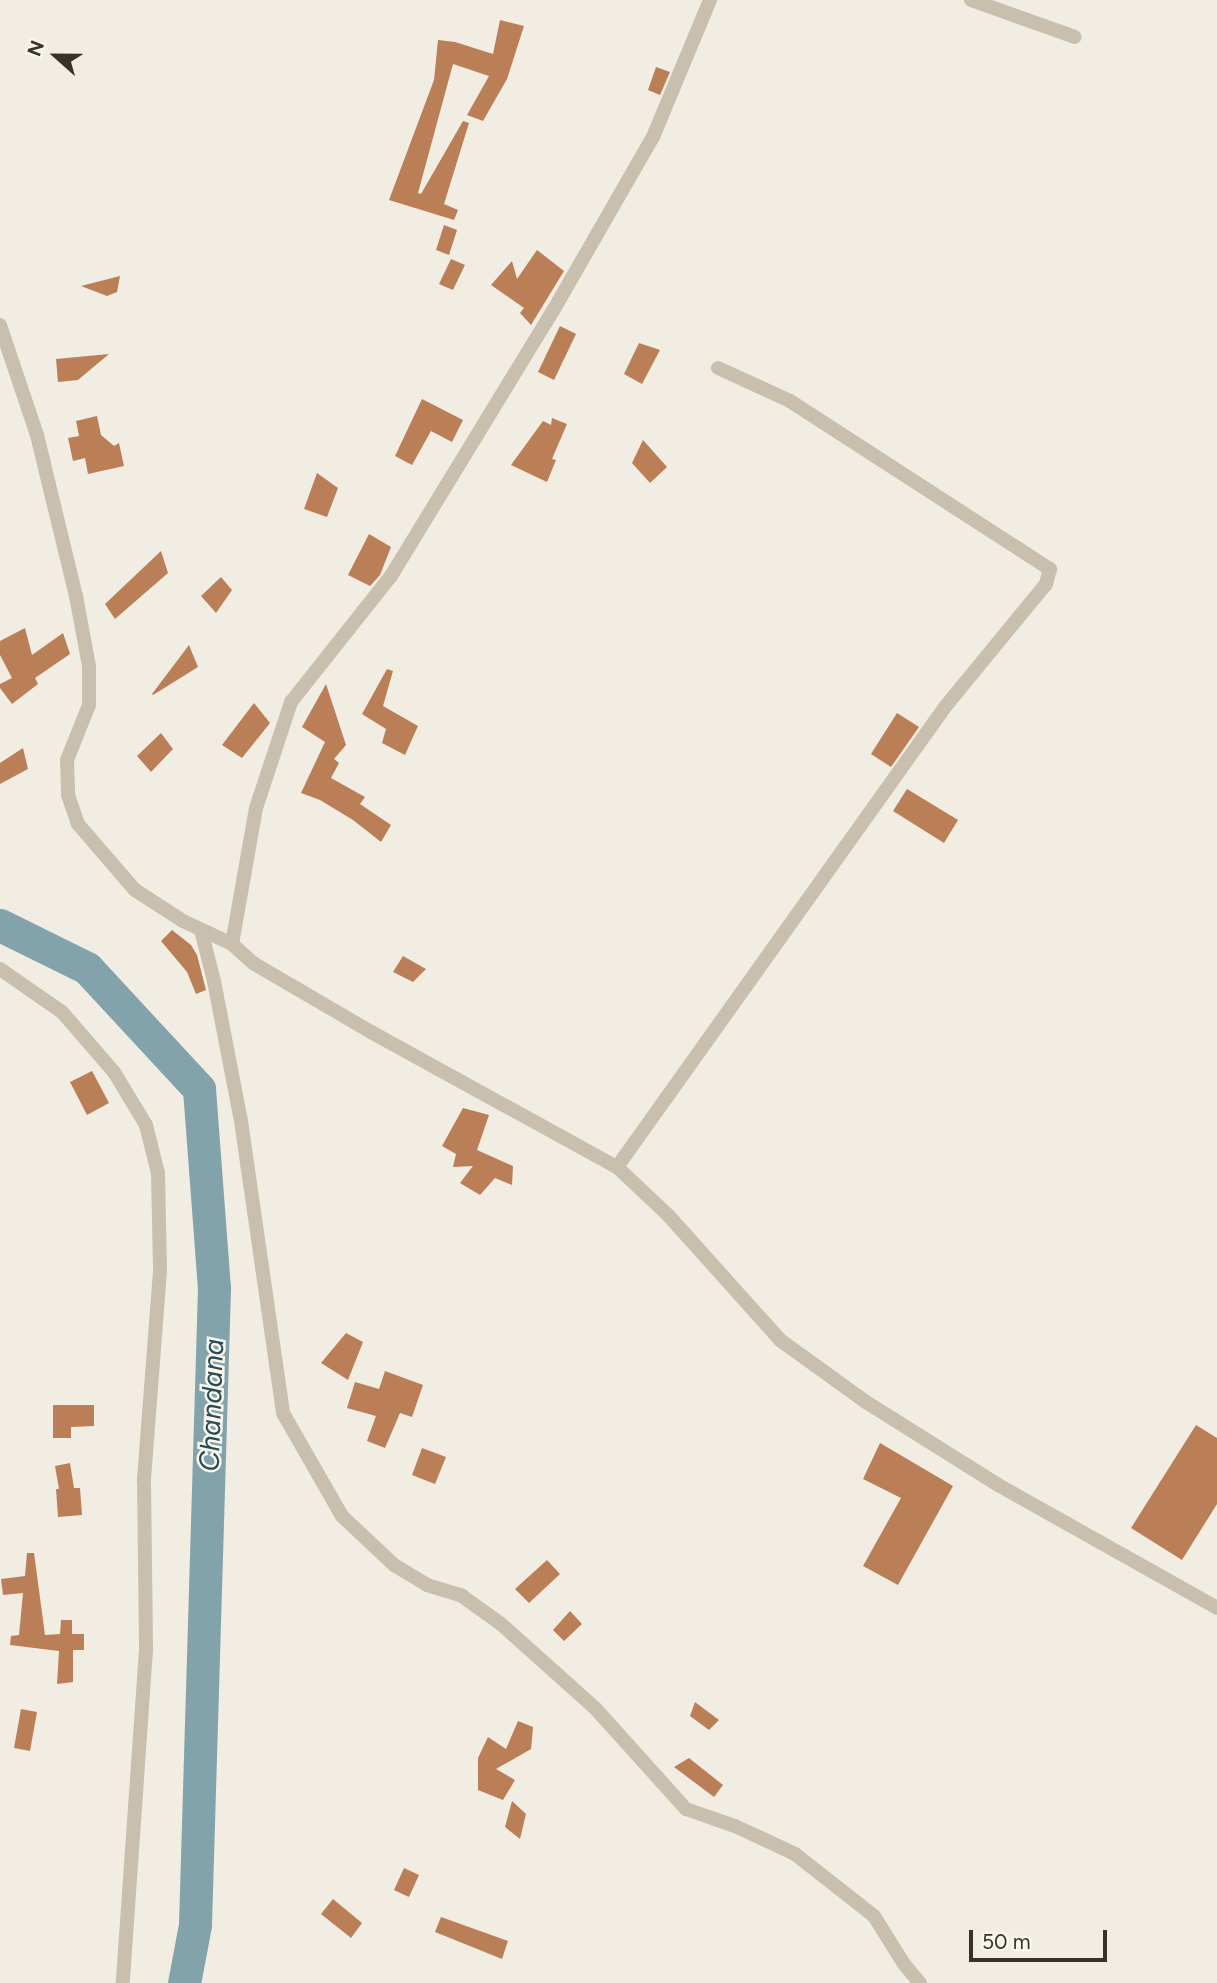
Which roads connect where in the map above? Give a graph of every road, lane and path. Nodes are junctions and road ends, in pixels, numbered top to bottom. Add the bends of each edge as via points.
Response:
1 (710, 0) edge
2 (971, 0) edge
3 (1075, 37) dead end
4 (0, 325) edge
5 (718, 368) dead end
6 (201, 930) junction
7 (232, 944) junction
8 (0, 969) edge
9 (617, 1167) junction
10 (1217, 1608) edge
11 (123, 1983) edge
12 (920, 1983) edge

1 - 7 street via 653,137 554,309 391,576 291,702 256,808
2 - 3 street
4 - 6 street via 37,435 89,666 89,705 67,760 68,795 78,824 135,890
5 - 9 street via 790,401 1050,569 1046,583 945,707
6 - 7 street
6 - 12 street via 241,1121 284,1413 342,1516 394,1565 427,1585 462,1595 501,1624 595,1709 686,1809 795,1854 874,1916
7 - 9 street via 253,963 371,1032
8 - 11 street via 62,1012 114,1072 146,1125 158,1174 160,1271 144,1481 146,1650
9 - 10 street via 668,1215 780,1340 866,1402 990,1480

